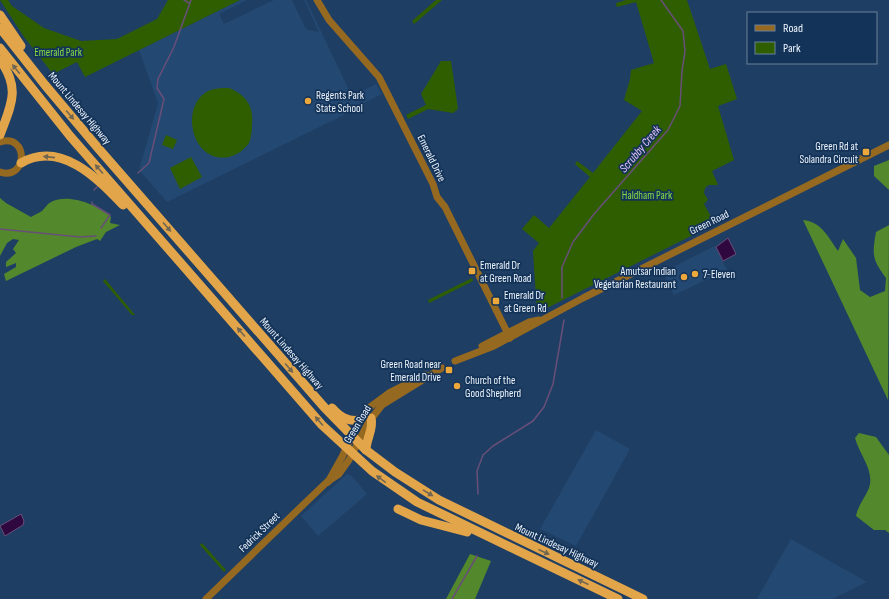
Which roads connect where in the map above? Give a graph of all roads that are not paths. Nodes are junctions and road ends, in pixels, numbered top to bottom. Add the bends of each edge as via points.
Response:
1 (317, 0) edge
2 (0, 15) edge
3 (0, 28) edge
4 (0, 48) edge
5 (0, 60) edge
6 (45, 85) junction
7 (0, 135) edge
8 (0, 142) edge
9 (889, 145) edge
10 (21, 163) junction
11 (0, 172) edge
12 (143, 220) junction
13 (508, 335) junction
14 (442, 368) junction
15 (304, 384) junction
16 (371, 418) junction
17 (360, 420) junction
18 (355, 440) junction
19 (366, 450) junction
20 (349, 452) junction
21 (398, 509) dead end
22 (476, 532) junction
23 (206, 599) edge
24 (618, 599) edge
25 (643, 599) edge

1 - 13 street, Emerald Drive via 330,20 384,85 437,197 445,207
2 - 6 highway via 40,73
3 - 6 highway, Mount Lindesay Highway
12 -> 4 highway, Mount Lindesay Highway via 70,136
5 - 7 highway via 10,76 13,94 11,107
6 -> 15 highway, Mount Lindesay Highway
8 - 10 street via 11,142 18,146 22,154
9 - 13 street, Green Road via 540,320 529,322
10 - 11 street via 13,172
12 -> 10 highway via 132,215 93,175 73,163 60,158 39,156
20 -> 12 highway, Mount Lindesay Highway via 317,419
13 - 14 street, Green Road
14 - 16 street, Green Road via 390,399
14 - 17 street, Green Road via 389,393 372,406
15 - 17 highway via 312,388 341,417
15 - 18 highway, Mount Lindesay Highway
16 - 18 street, Green Road
16 - 19 highway via 373,424 366,441
17 - 18 street, Green Road
18 - 19 highway, Mount Lindesay Highway
18 - 20 street, Green Road
19 -> 25 highway, Mount Lindesay Highway via 439,500
22 -> 20 highway, Mount Lindesay Highway via 406,495
20 - 23 street, Fedrick Street via 339,474 327,482
21 - 22 highway via 428,522 468,533
24 -> 22 highway, Mount Lindesay Highway

